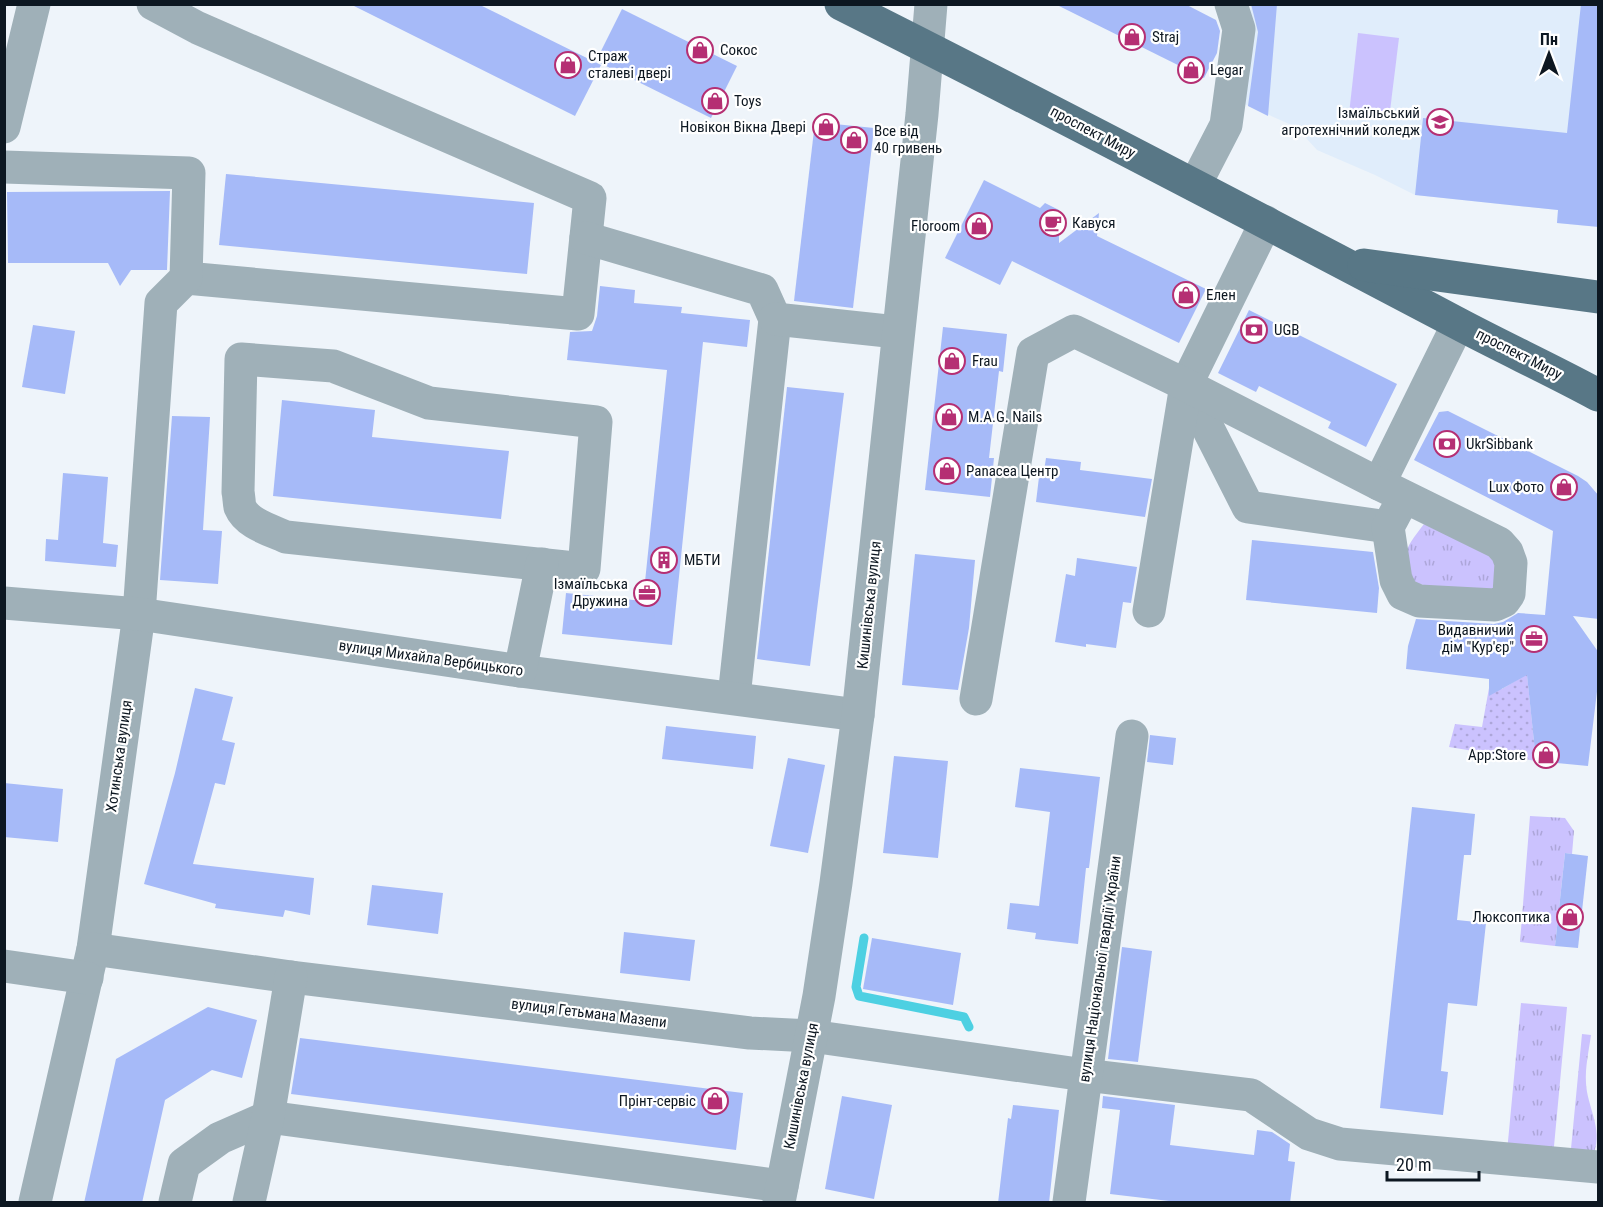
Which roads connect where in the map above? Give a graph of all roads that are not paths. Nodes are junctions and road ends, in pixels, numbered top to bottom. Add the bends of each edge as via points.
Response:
1 (34, 4) edge
2 (153, 4) edge
3 (841, 4) edge
4 (931, 4) edge
5 (1231, 4) edge
6 (928, 48) junction
7 (4, 127) edge
8 (4, 167) edge
9 (1195, 185) junction
10 (1266, 222) junction
11 (586, 238) junction
12 (1344, 262) junction
13 (186, 278) junction
14 (1599, 297) edge
15 (775, 319) junction
16 (1458, 324) junction
17 (897, 332) junction
18 (1186, 385) junction
19 (1599, 395) edge
20 (1391, 491) junction
21 (1388, 527) junction
22 (542, 564) junction
23 (4, 603) edge
24 (1149, 611) dead end
25 (139, 614) junction
26 (520, 671) junction
27 (734, 697) junction
28 (976, 699) dead end
29 (858, 715) junction
30 (1132, 736) dead end
31 (90, 963) junction
32 (4, 966) edge
33 (291, 977) junction
34 (811, 1036) junction
35 (1085, 1075) junction
36 (268, 1117) junction
37 (1599, 1167) edge
38 (780, 1194) edge
39 (35, 1203) edge
40 (175, 1203) edge
41 (249, 1203) edge
42 (1069, 1203) edge

1 - 7 street
2 - 11 street via 198,28 590,198
3 - 6 main road, проспект Миру
4 - 6 street, Кишинівська вулиця
5 - 9 street via 1239,29 1226,125
6 - 9 main road, проспект Миру
6 - 17 street, Кишинівська вулиця
8 - 13 street via 189,173
9 - 10 main road, проспект Миру
10 - 12 main road, проспект Миру
10 - 18 street
11 - 13 street via 578,314
11 - 15 street via 762,290
12 - 14 main road, проспект Миру
12 - 16 main road, проспект Миру
13 - 25 street, Хотинська вулиця via 161,303
15 - 17 street
15 - 27 street
16 - 19 main road, проспект Миру
16 - 20 street
17 - 29 street, Кишинівська вулиця
18 - 20 street
18 - 21 street via 1248,507
18 - 24 street
18 - 28 street via 1074,331 1033,353
20 - 21 street
20 - 21 street via 1499,543 1508,552 1511,563 1509,594 1495,605 1419,601 1403,594 1396,580
22 - 22 street via 584,569 596,422 429,403 333,366 241,358 238,492 240,507 257,524 286,537
22 - 26 street
23 - 25 street, вулиця Михайла Вербицького
25 - 26 street, вулиця Михайла Вербицького
25 - 31 street, Хотинська вулиця
26 - 27 street, вулиця Михайла Вербицького
27 - 29 street, вулиця Михайла Вербицького
29 - 34 street, Кишинівська вулиця
30 - 35 street, вулиця Національної гвардії України
31 - 32 street, вулиця Гетьмана Мазепи
31 - 33 street, вулиця Гетьмана Мазепи
31 - 39 street, Хотинська вулиця
33 - 34 street, вулиця Гетьмана Мазепи via 750,1033
33 - 36 street
34 - 35 street, вулиця Гетьмана Мазепи
34 - 38 street, Кишинівська вулиця
35 - 37 street, вулиця Гетьмана Мазепи via 1251,1095 1309,1134 1340,1144
35 - 42 street, вулиця Національної гвардії України
36 - 38 street
36 - 40 street via 220,1138 184,1164
36 - 41 street

